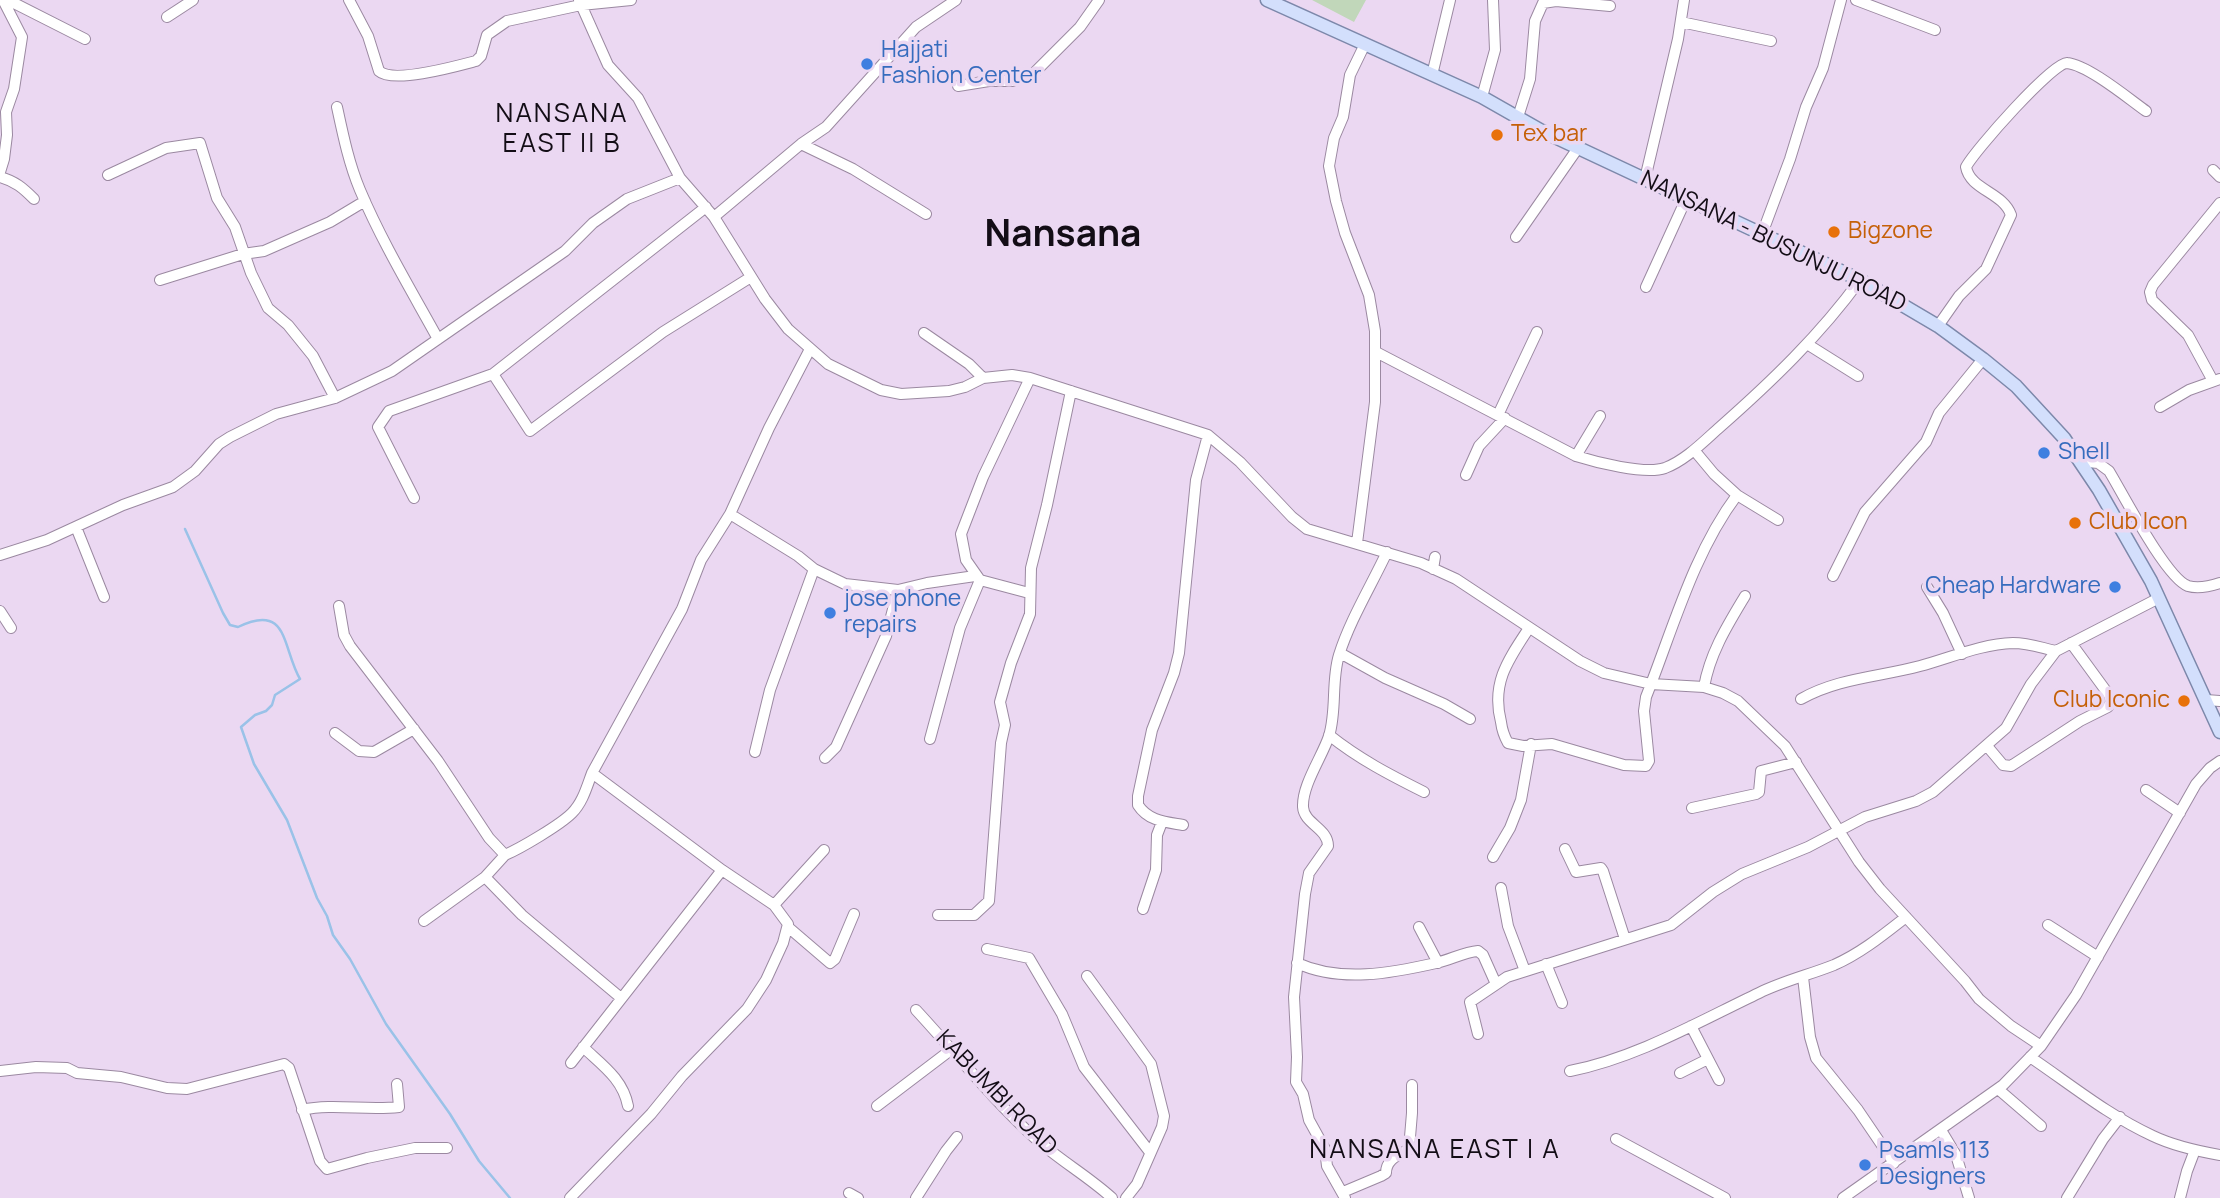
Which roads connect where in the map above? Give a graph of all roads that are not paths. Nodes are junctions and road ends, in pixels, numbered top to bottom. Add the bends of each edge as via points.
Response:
1 (3, 0) edge
2 (8, 0) edge
3 (193, 0) edge
4 (349, 0) edge
5 (631, 0) edge
6 (956, 0) edge
7 (1098, 0) edge
8 (1267, 0) edge
9 (1450, 0) edge
10 (1493, 0) edge
11 (1684, 0) edge
12 (1841, 0) edge
13 (1856, 0) edge
14 (580, 3) edge
15 (1610, 6) dead end
16 (167, 17) dead end
17 (1681, 22) junction
18 (1935, 30) dead end
19 (85, 39) dead end
20 (1771, 41) dead end
21 (1365, 44) junction
22 (1432, 75) junction
23 (958, 86) dead end
24 (1482, 97) junction
25 (337, 107) dead end
26 (2146, 111) dead end
27 (1518, 117) junction
28 (801, 144) junction
29 (1578, 148) junction
30 (0, 175) edge
31 (108, 175) dead end
32 (680, 178) junction
33 (1645, 179) junction
34 (1687, 197) junction
35 (34, 200) dead end
36 (365, 201) junction
37 (2220, 202) edge
38 (706, 207) junction
39 (926, 214) dead end
40 (714, 217) junction
41 (1762, 234) junction
42 (1516, 237) dead end
43 (243, 254) junction
44 (751, 277) junction
45 (160, 280) dead end
46 (1860, 280) junction
47 (1646, 287) dead end
48 (1938, 326) junction
49 (1537, 332) dead end
50 (924, 333) dead end
51 (438, 339) junction
52 (1807, 344) junction
53 (810, 349) junction
54 (1376, 352) junction
55 (1983, 359) junction
56 (493, 374) junction
57 (1858, 376) dead end
58 (984, 378) junction
59 (1030, 378) junction
60 (2216, 380) edge
61 (1071, 391) junction
62 (335, 398) junction
63 (2160, 407) dead end
64 (1600, 416) dead end
65 (1502, 417) junction
66 (1208, 435) junction
67 (1694, 450) junction
68 (1576, 456) junction
69 (2079, 461) junction
70 (1466, 475) dead end
71 (1737, 495) junction
72 (414, 498) dead end
73 (730, 514) junction
74 (1778, 520) dead end
75 (76, 527) junction
76 (1357, 542) junction
77 (1387, 552) junction
78 (1, 554) edge
79 (1435, 556) dead end
80 (814, 569) junction
81 (1433, 569) junction
82 (1833, 576) dead end
83 (978, 578) junction
84 (2220, 583) edge
85 (1927, 587) dead end
86 (898, 590) junction
87 (1030, 593) junction
88 (1745, 596) dead end
89 (104, 597) dead end
90 (2159, 598) junction
91 (339, 606) dead end
92 (0, 611) edge
93 (11, 628) dead end
94 (1529, 628) junction
95 (2071, 643) junction
96 (2056, 651) junction
97 (1340, 653) junction
98 (1962, 654) junction
99 (1651, 684) junction
100 (1704, 687) junction
101 (1801, 699) dead end
102 (2206, 700) junction
103 (2220, 701) edge
104 (1470, 719) dead end
105 (414, 730) junction
106 (2220, 732) edge
107 (335, 733) dead end
108 (1329, 735) junction
109 (930, 739) dead end
110 (1531, 744) junction
111 (1987, 746) junction
112 (755, 752) dead end
113 (825, 758) dead end
114 (2220, 761) edge
115 (1796, 762) junction
116 (592, 773) junction
117 (2146, 790) dead end
118 (1424, 792) dead end
119 (1692, 807) dead end
120 (2180, 813) junction
121 (1162, 822) junction
122 (1184, 825) dead end
123 (1839, 831) junction
124 (1565, 849) dead end
125 (824, 850) dead end
126 (505, 855) junction
127 (1493, 857) dead end
128 (722, 870) junction
129 (485, 877) junction
130 (1501, 888) dead end
131 (774, 905) junction
132 (1143, 909) dead end
133 (854, 914) dead end
134 (938, 915) dead end
135 (1906, 917) junction
136 (424, 921) dead end
137 (2048, 925) dead end
138 (1419, 926) dead end
139 (788, 927) junction
140 (1625, 939) junction
141 (987, 949) dead end
142 (2098, 957) junction
143 (1438, 962) junction
144 (1297, 963) junction
145 (1546, 964) junction
146 (1525, 971) junction
147 (1087, 976) dead end
148 (1803, 977) junction
149 (1496, 984) junction
150 (621, 998) junction
151 (1562, 1003) dead end
152 (916, 1010) dead end
153 (1691, 1026) junction
154 (1478, 1034) dead end
155 (2041, 1046) junction
156 (583, 1047) junction
157 (952, 1049) junction
158 (2030, 1058) junction
159 (1708, 1059) junction
160 (571, 1063) dead end
161 (0, 1071) edge
162 (1570, 1072) dead end
163 (1680, 1073) dead end
164 (1719, 1080) dead end
165 (397, 1084) dead end
166 (1412, 1085) dead end
167 (1998, 1088) junction
168 (628, 1106) dead end
169 (877, 1107) dead end
170 (302, 1110) junction
171 (2120, 1117) junction
172 (2041, 1126) dead end
173 (1941, 1130) junction
174 (957, 1138) dead end
175 (1616, 1139) dead end
176 (447, 1148) dead end
177 (2195, 1150) junction
178 (1149, 1151) junction
179 (2220, 1155) edge
180 (1894, 1163) junction
181 (1344, 1195) edge
182 (570, 1198) edge
183 (916, 1198) edge
184 (1112, 1198) edge
185 (1126, 1198) edge
186 (1725, 1198) edge
187 (1843, 1198) edge
188 (1969, 1198) edge
189 (2067, 1198) edge
190 (2180, 1198) edge

1 - 30 street via 22,37 6,112
2 - 19 street
3 - 16 street
4 - 14 street via 383,75 476,61 495,27
5 - 14 street
6 - 28 street via 916,27 826,127
7 - 23 street via 1080,27 1033,74 1012,81
8 - 21 main road, NANSANA - BUSUNJU ROAD
9 - 22 street
10 - 24 street via 1495,50
11 - 17 street
12 - 41 street via 1823,68
13 - 18 street
14 - 32 street via 608,65 638,98
15 - 27 street via 1543,3 1535,21 1530,79
17 - 20 street
17 - 33 street
21 - 22 main road, NANSANA - BUSUNJU ROAD
21 - 54 street via 1350,75 1329,166 1335,201 1369,295
22 - 24 main road, NANSANA - BUSUNJU ROAD
24 - 27 main road, NANSANA - BUSUNJU ROAD
25 - 36 street
26 - 48 street via 2076,66 2060,64 2049,71 1982,142 1966,167 1969,178 2008,205 2011,215 1986,269
27 - 29 main road, NANSANA - BUSUNJU ROAD
28 - 39 street via 853,169
28 - 40 street
29 - 33 main road, NANSANA - BUSUNJU ROAD
29 - 42 street
30 - 35 street via 21,186
31 - 43 street via 166,148 200,143 212,186 235,227
32 - 38 street
32 - 51 street via 626,199 565,251
33 - 34 main road, NANSANA - BUSUNJU ROAD
34 - 41 main road, NANSANA - BUSUNJU ROAD
34 - 47 street
36 - 43 street via 293,239
36 - 51 street
37 - 60 street via 2150,292 2152,300 2188,335
38 - 40 street
38 - 56 street
40 - 44 street
41 - 46 main road, NANSANA - BUSUNJU ROAD
43 - 45 street
43 - 62 street via 268,308 313,356
44 - 53 street via 788,329
44 - 56 street via 663,332 530,431
46 - 48 main road, NANSANA - BUSUNJU ROAD
46 - 52 street
48 - 55 main road, NANSANA - BUSUNJU ROAD
49 - 65 street
50 - 58 street
51 - 62 street via 392,371
52 - 57 street
52 - 67 street
53 - 58 street via 862,382 901,394 949,391
53 - 73 street
54 - 65 street
54 - 76 street via 1375,402
55 - 69 main road, NANSANA - BUSUNJU ROAD via 2016,386
55 - 82 street via 1939,413 1926,442 1865,512
56 - 72 street via 389,411 378,427
58 - 59 street
59 - 61 street
59 - 83 street via 961,534 966,559
60 - 63 street
61 - 66 street
61 - 87 street via 1031,568
62 - 75 street via 276,414 219,444 173,487
64 - 68 street
65 - 68 street
65 - 70 street via 1479,446
66 - 76 street via 1307,529
66 - 121 street via 1196,480 1179,653 1152,730 1138,796 1142,812
67 - 68 street via 1663,469 1650,470 1599,464
67 - 71 street
69 - 84 street via 2098,463 2109,471 2180,582 2190,587
69 - 90 main road, NANSANA - BUSUNJU ROAD via 2124,531
71 - 74 street
71 - 99 street via 1692,578
73 - 80 street
73 - 116 street via 701,560 682,609
75 - 78 street
75 - 89 street
76 - 77 street
77 - 81 street
77 - 97 street
79 - 81 street
80 - 86 street via 845,584
80 - 112 street via 770,690
81 - 94 street via 1456,579
83 - 86 street
83 - 87 street
83 - 109 street
85 - 98 street
86 - 113 street via 875,662 836,747
87 - 134 street via 1030,614 1000,702 1005,725 989,901 974,915
88 - 100 street via 1717,644
90 - 95 street
90 - 102 main road, NANSANA - BUSUNJU ROAD
91 - 105 street via 350,646
92 - 93 street
94 - 99 street via 1604,673
94 - 110 street via 1509,658 1496,703 1508,743
95 - 96 street
95 - 111 street via 2109,695 2112,702 2108,707 2011,766 2003,765
96 - 98 street via 2015,643
96 - 111 street via 2006,728
97 - 104 street
97 - 108 street
98 - 101 street via 1863,676
99 - 100 street
99 - 110 street via 1643,711 1646,765 1624,765 1552,744
100 - 115 street via 1738,701
102 - 103 street
102 - 106 main road, NANSANA - BUSUNJU ROAD
105 - 107 street via 374,752 359,751
105 - 126 street
108 - 118 street via 1380,771
108 - 144 street via 1303,805 1327,836 1328,846 1308,873
110 - 127 street via 1521,800
111 - 123 street via 1933,792
114 - 120 street via 2196,784
115 - 119 street via 1761,771 1756,794
115 - 123 street
116 - 126 street via 572,813
116 - 128 street
117 - 120 street
120 - 142 street
121 - 122 street
121 - 132 street via 1156,870
123 - 135 street via 1870,877
123 - 140 street via 1727,882 1671,925
124 - 140 street via 1576,873 1603,871
125 - 131 street
126 - 129 street
128 - 131 street
128 - 150 street
129 - 136 street
129 - 150 street
130 - 146 street via 1508,926
131 - 139 street
133 - 139 street via 835,960 830,962
135 - 148 street via 1858,953
135 - 155 street via 1979,999
137 - 142 street
138 - 143 street
139 - 182 street via 766,980 747,1009
140 - 145 street
141 - 178 street via 1029,958 1062,1014 1084,1066
142 - 155 street
143 - 144 street via 1363,975 1321,972
143 - 149 street via 1478,951
144 - 181 street via 1296,1082 1325,1149 1327,1166
145 - 146 street
145 - 151 street
146 - 149 street
147 - 178 street via 1151,1064 1164,1116
148 - 153 street via 1773,986
148 - 180 street via 1816,1058
149 - 154 street via 1470,1002
150 - 156 street
152 - 157 street, KABUMBI ROAD
153 - 159 street
153 - 162 street
155 - 158 street
156 - 160 street
156 - 168 street via 620,1082
157 - 169 street
157 - 184 street, KABUMBI ROAD via 1035,1138
158 - 167 street
158 - 171 street
159 - 163 street
159 - 164 street
161 - 170 street via 68,1068 187,1089 284,1064
165 - 170 street via 399,1107
166 - 181 street via 1409,1149 1393,1157 1386,1173
167 - 172 street
167 - 173 street
170 - 176 street via 327,1169 415,1148
171 - 177 street via 2153,1136
171 - 189 street
173 - 180 street
173 - 188 street via 1956,1155
174 - 183 street
175 - 186 street
177 - 179 street
177 - 190 street
178 - 185 street via 1137,1184
180 - 187 street

